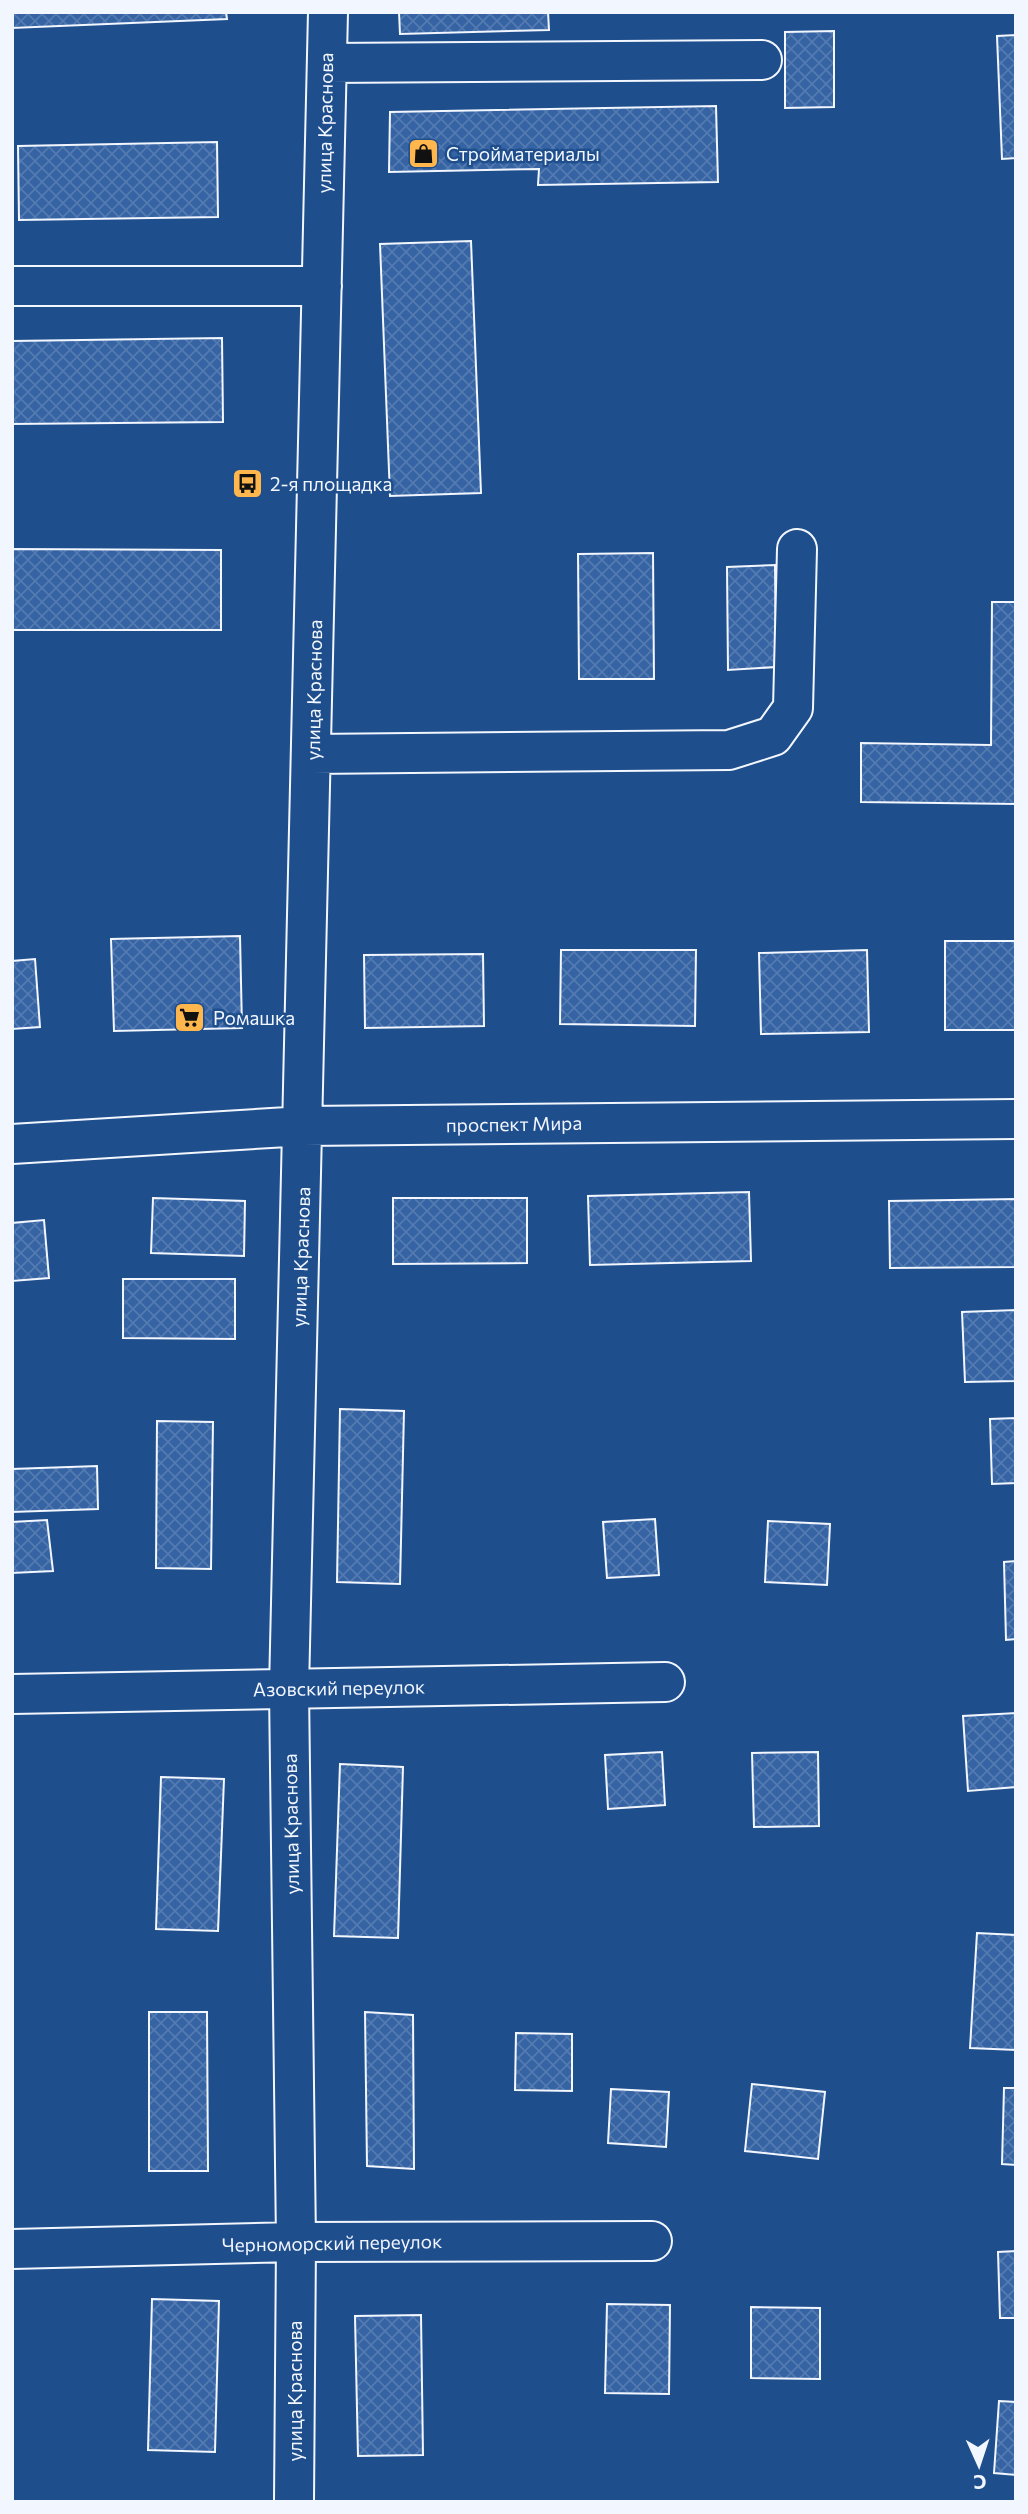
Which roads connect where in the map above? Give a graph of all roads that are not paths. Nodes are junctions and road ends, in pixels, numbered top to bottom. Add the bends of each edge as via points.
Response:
1 (328, 12) edge
2 (762, 60) dead end
3 (327, 63) junction
4 (12, 286) edge
5 (322, 286) junction
6 (797, 549) dead end
7 (312, 754) junction
8 (1016, 1119) edge
9 (304, 1126) junction
10 (12, 1144) edge
11 (665, 1682) dead end
12 (289, 1689) junction
13 (12, 1694) edge
14 (652, 2241) dead end
15 (296, 2242) junction
16 (12, 2249) edge
17 (294, 2502) edge

1 - 3 street, улица Краснова
2 - 3 street
3 - 5 street, улица Краснова
4 - 5 street
5 - 7 street, улица Краснова
6 - 7 street via 793,708 773,736 729,750
7 - 9 street, улица Краснова
8 - 9 street, проспект Мира
9 - 10 street, проспект Мира
9 - 12 street, улица Краснова
11 - 12 street, Азовский переулок
12 - 13 street, Азовский переулок
12 - 15 street, улица Краснова
14 - 15 street, Черноморский переулок
15 - 16 street, Черноморский переулок
15 - 17 street, улица Краснова

